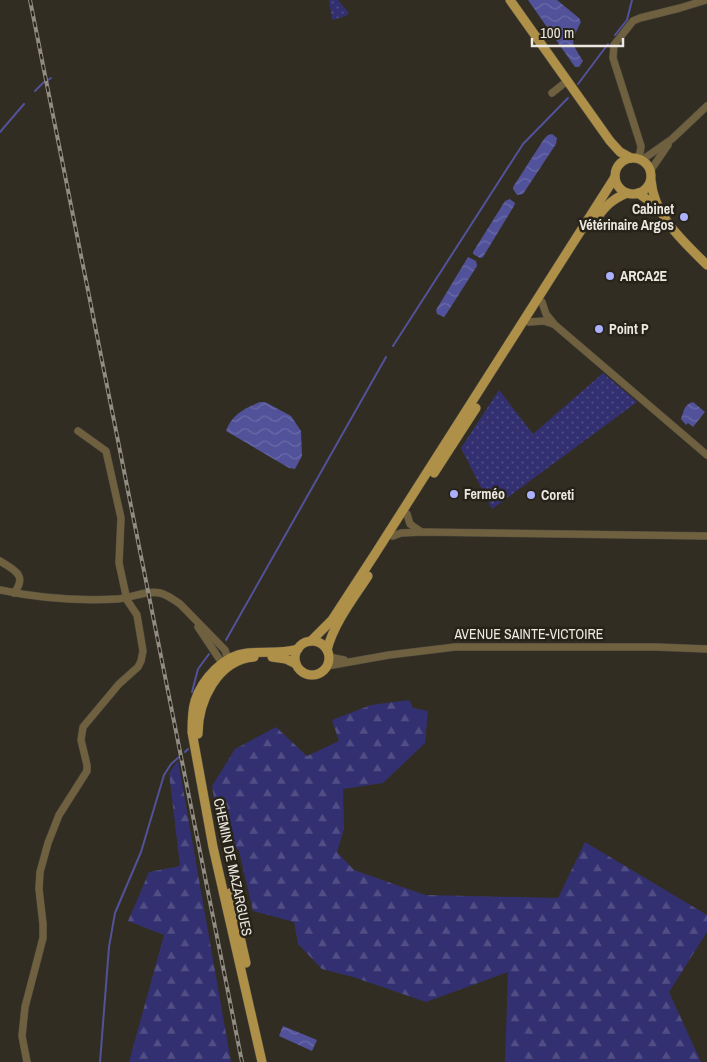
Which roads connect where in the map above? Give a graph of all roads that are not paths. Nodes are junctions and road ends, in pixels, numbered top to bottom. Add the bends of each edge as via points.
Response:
1 (510, 0) edge
2 (706, 0) edge
3 (571, 88) junction
4 (552, 93) dead end
5 (707, 106) edge
6 (672, 139) junction
7 (610, 141) junction
8 (637, 159) junction
9 (618, 167) junction
10 (651, 173) junction
11 (615, 177) junction
12 (627, 193) junction
13 (638, 193) junction
14 (707, 265) edge
15 (707, 270) edge
16 (542, 302) junction
17 (529, 322) junction
18 (555, 325) junction
19 (78, 431) dead end
20 (707, 454) edge
21 (407, 514) junction
22 (423, 532) junction
23 (394, 536) junction
24 (707, 536) edge
25 (0, 561) edge
26 (0, 590) edge
27 (14, 593) junction
28 (127, 598) junction
29 (311, 641) junction
30 (298, 649) junction
31 (707, 650) edge
32 (327, 658) junction
33 (227, 664) junction
34 (296, 664) junction
35 (204, 794) junction
36 (28, 1062) edge
37 (262, 1062) edge
38 (266, 1062) edge

1 - 3 main road
2 - 8 street via 633,21 614,45 613,58 641,146
3 - 4 street
3 - 7 main road
5 - 6 street
6 - 8 street
6 - 10 street
7 - 8 main road via 620,152
7 - 9 main road
8 - 9 main road via 621,162
8 - 10 main road
9 - 11 main road
10 - 13 main road via 649,183
10 - 14 main road via 654,198 664,218
11 - 12 main road via 619,187
11 - 29 main road via 332,620
12 - 13 main road
12 - 16 main road via 607,204
13 - 15 main road via 648,200 672,234
16 - 17 main road
16 - 18 street
17 - 18 street via 544,320
17 - 21 main road
18 - 20 street
19 - 28 street via 106,452 121,518 118,560
21 - 22 street via 412,526
21 - 23 main road
22 - 23 street
22 - 24 street
23 - 32 main road via 331,638
25 - 27 street via 20,577 20,585
26 - 27 street
27 - 28 street via 88,599
28 - 33 street via 159,593 174,600
28 - 36 street via 137,615 142,658 138,667 119,684 83,727 81,740 87,771 59,815 43,862 39,888 43,938 25,1007 22,1036
29 - 30 main road
29 - 32 main road via 320,643
30 - 33 main road via 246,653
30 - 34 main road
31 - 32 street, AVENUE SAINTE-VICTOIRE via 656,647 455,648 352,661
32 - 34 main road via 321,672 312,674 304,672
33 - 34 main road via 273,657
33 - 35 main road via 208,690 200,711 198,765
35 - 37 main road, CHEMIN DE MAZARGUES
35 - 38 main road, CHEMIN DE MAZARGUES via 240,933

